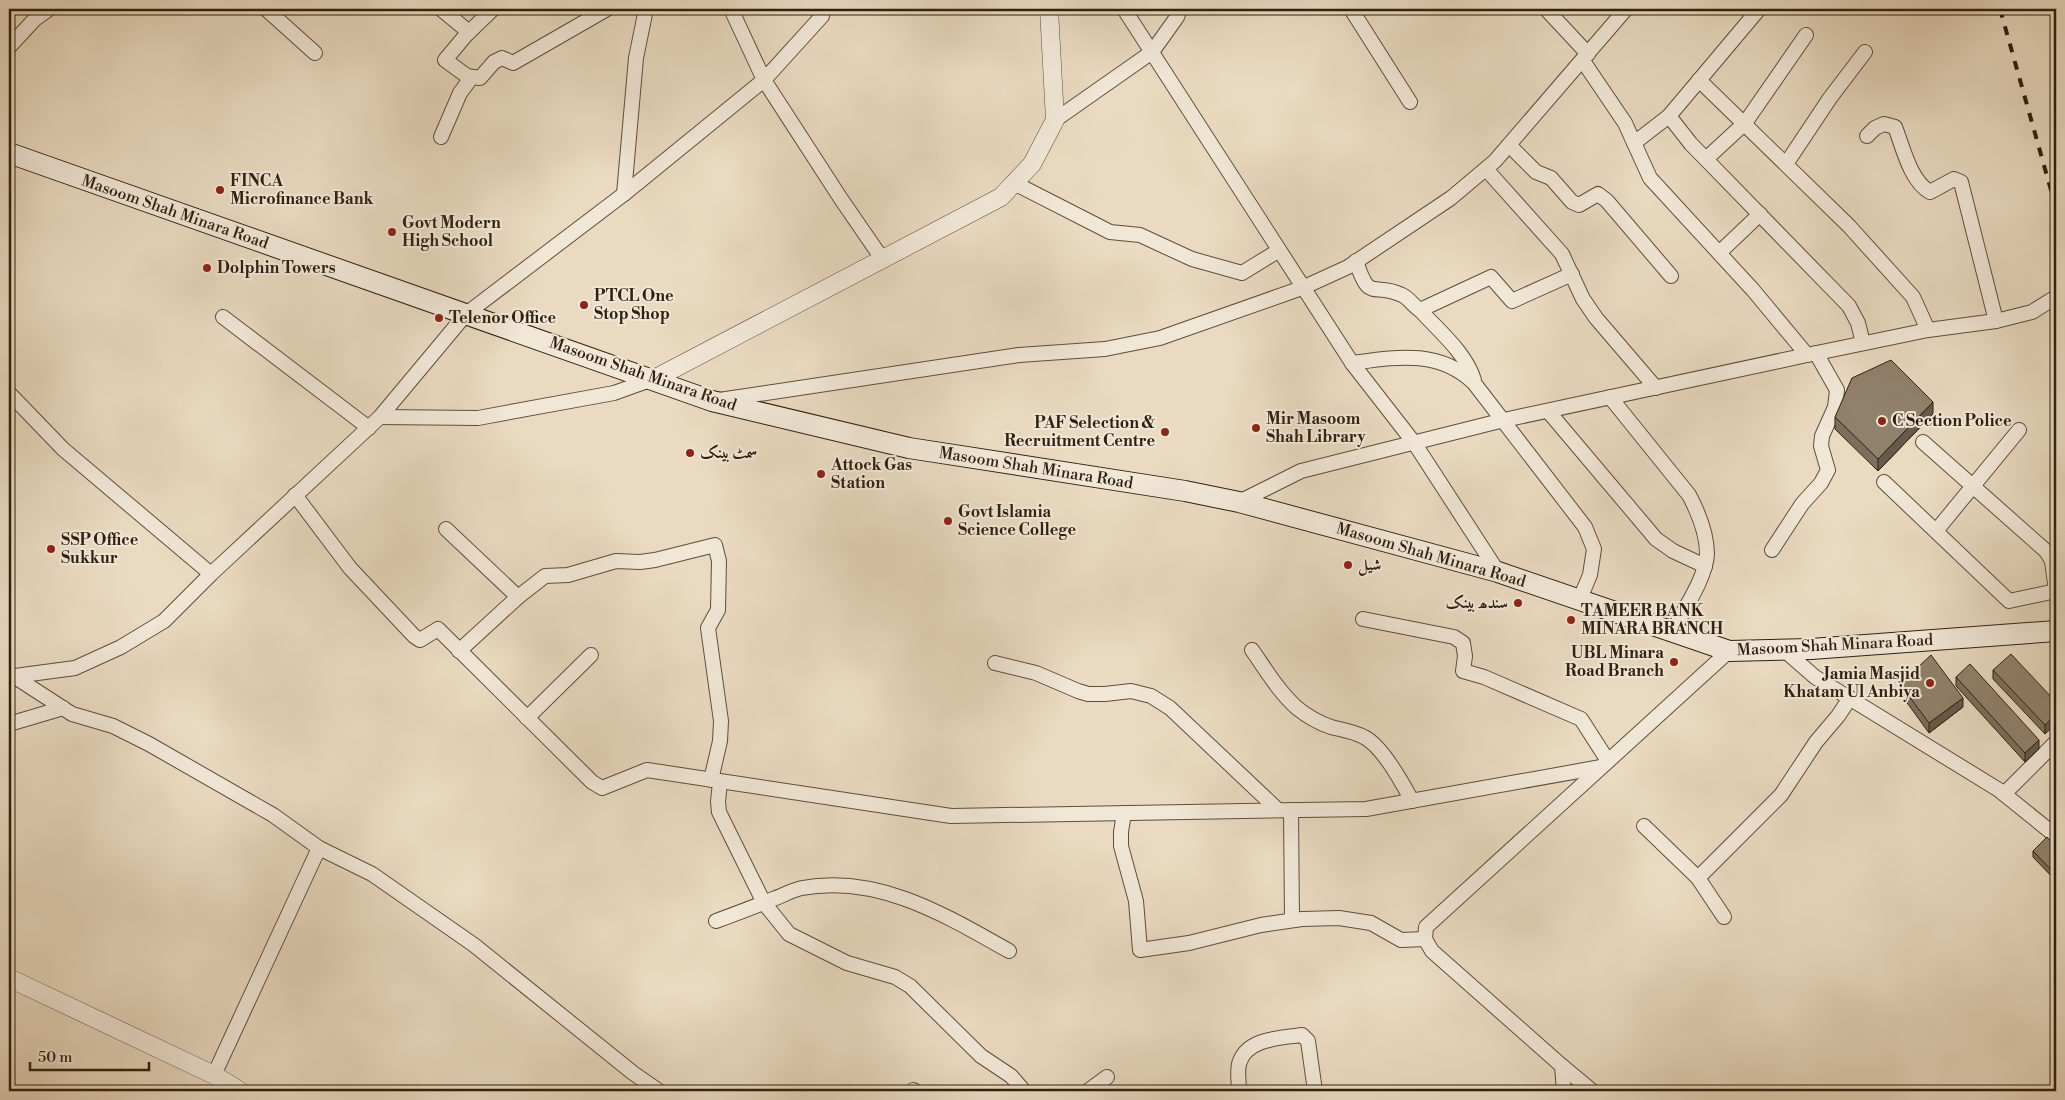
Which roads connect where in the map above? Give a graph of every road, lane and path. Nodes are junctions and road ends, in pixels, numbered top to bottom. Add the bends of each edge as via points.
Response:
1 (49, 9) edge
2 (266, 9) edge
3 (441, 9) edge
4 (493, 9) edge
5 (607, 9) edge
6 (646, 9) edge
7 (731, 9) edge
8 (823, 9) edge
9 (1049, 9) edge
10 (1124, 9) edge
11 (1180, 9) edge
12 (1351, 9) edge
13 (1546, 9) edge
14 (1626, 9) edge
15 (1759, 9) edge
16 (30, 14) edge
17 (469, 32) junction
18 (1806, 35) dead end
19 (9, 47) edge
20 (1152, 52) junction
21 (1865, 52) dead end
22 (315, 53) dead end
23 (1586, 57) junction
24 (471, 78) junction
25 (764, 80) junction
26 (1699, 80) junction
27 (1410, 102) dead end
28 (1669, 116) junction
29 (1055, 120) junction
30 (1745, 123) junction
31 (441, 136) dead end
32 (1867, 136) dead end
33 (1634, 143) junction
34 (1509, 145) junction
35 (9, 153) edge
36 (1706, 159) junction
37 (1786, 164) junction
38 (1486, 169) junction
39 (1014, 183) junction
40 (624, 194) junction
41 (1760, 214) junction
42 (1278, 250) junction
43 (1719, 253) junction
44 (883, 260) junction
45 (1356, 261) junction
46 (1572, 274) junction
47 (1671, 276) dead end
48 (1302, 288) junction
49 (2056, 297) edge
50 (1420, 310) junction
51 (466, 314) junction
52 (223, 317) dead end
53 (1996, 321) junction
54 (1928, 330) junction
55 (1863, 343) junction
56 (1811, 354) junction
57 (1352, 363) junction
58 (654, 379) junction
59 (1474, 383) junction
60 (1656, 388) junction
61 (9, 393) edge
62 (1610, 397) junction
63 (712, 401) junction
64 (1548, 411) junction
65 (380, 417) junction
66 (1504, 420) junction
67 (368, 428) junction
68 (2019, 430) dead end
69 (1923, 442) dead end
70 (1415, 444) junction
71 (1884, 482) dead end
72 (1972, 486) junction
73 (295, 495) junction
74 (1239, 502) junction
75 (446, 530) dead end
76 (1936, 531) junction
77 (1772, 550) dead end
78 (1705, 566) junction
79 (1498, 572) junction
80 (211, 574) junction
81 (2056, 591) edge
82 (518, 597) junction
83 (1579, 601) junction
84 (1363, 619) dead end
85 (1672, 632) junction
86 (2056, 632) edge
87 (1252, 650) dead end
88 (1784, 650) junction
89 (460, 651) junction
90 (1729, 651) junction
91 (591, 655) dead end
92 (995, 662) dead end
93 (12, 675) edge
94 (1850, 698) junction
95 (63, 708) junction
96 (527, 718) junction
97 (9, 724) edge
98 (2056, 742) edge
99 (1605, 764) junction
100 (715, 781) junction
101 (2004, 794) junction
102 (1412, 801) junction
103 (1284, 810) junction
104 (1124, 813) junction
105 (1644, 826) dead end
106 (2056, 836) edge
107 (319, 848) junction
108 (1698, 878) junction
109 (764, 903) junction
110 (1724, 917) dead end
111 (1292, 920) junction
112 (716, 921) dead end
113 (1424, 939) junction
114 (1009, 951) dead end
115 (9, 978) edge
116 (1562, 1066) junction
117 (214, 1075) junction
118 (1107, 1078) dead end
119 (240, 1091) edge
120 (659, 1091) edge
121 (1024, 1091) edge
122 (1088, 1091) edge
123 (1239, 1091) edge
124 (1315, 1091) edge
125 (1564, 1091) edge
126 (1592, 1091) edge

1 - 16 street
2 - 22 street
3 - 17 street
4 - 17 street
5 - 24 street via 513,62 502,58 480,78
6 - 40 street via 636,58
7 - 25 street
8 - 25 street via 822,16
9 - 29 street
10 - 20 street
11 - 20 street
12 - 27 street
13 - 23 street
14 - 23 street
15 - 26 street
16 - 19 street
17 - 24 street via 445,60
18 - 30 street
20 - 29 street
20 - 42 street
21 - 37 street
23 - 33 street
23 - 34 street
24 - 31 street via 460,93
25 - 40 street
25 - 44 street
26 - 28 street
26 - 30 street
28 - 33 street
28 - 36 street
29 - 39 street via 1032,164
30 - 36 street
30 - 37 street
32 - 53 street via 1884,124 1895,127 1913,172 1922,187 1930,192 1954,179 1961,182
33 - 43 street via 1650,178
34 - 38 street
34 - 47 street via 1536,172 1551,178 1572,202 1578,205 1598,194 1607,201
35 - 51 main road, Masoom Shah Minara Road
36 - 41 street
37 - 54 street via 1849,226 1913,297
38 - 45 street via 1451,198
38 - 46 street via 1562,254
39 - 42 street via 1110,232 1140,235 1192,259 1242,273
39 - 44 street via 1001,197
40 - 51 street
41 - 43 street
41 - 55 street via 1849,306
42 - 48 street
43 - 56 street
44 - 58 street
45 - 48 street
45 - 50 street via 1363,281 1370,289 1400,294
46 - 50 street via 1512,301 1490,277
46 - 60 street via 1596,318
48 - 57 street
48 - 63 street via 1160,338 1105,350 1019,355
49 - 53 street via 2032,312
50 - 59 street via 1448,339 1474,378
51 - 58 main road, Masoom Shah Minara Road
51 - 65 street
52 - 67 street
53 - 54 street
54 - 55 street
55 - 56 street
56 - 60 street
56 - 77 street via 1837,390 1835,406 1822,436 1821,446 1828,470
57 - 59 street via 1396,356 1428,358 1464,373
57 - 70 street
58 - 63 main road, Masoom Shah Minara Road
58 - 65 street via 614,393 478,418
59 - 66 street
60 - 62 street
61 - 80 street via 63,449
62 - 64 street
62 - 78 street via 1689,495 1705,538
63 - 74 main road, Masoom Shah Minara Road via 909,448
64 - 66 street
64 - 78 street via 1656,539
65 - 67 street
66 - 70 street
66 - 83 street via 1585,527 1594,549 1590,575
67 - 73 street
68 - 72 street
69 - 72 street
70 - 74 street via 1301,471
70 - 79 street
71 - 76 street
72 - 76 street
72 - 81 street via 2046,551 2052,561
73 - 80 street
73 - 89 street via 350,568 414,636 420,640 438,630
74 - 79 main road, Masoom Shah Minara Road
75 - 82 street
76 - 81 street via 2009,601
78 - 85 street
79 - 83 main road, Masoom Shah Minara Road
80 - 93 street via 164,622 121,647 76,668
82 - 89 street
82 - 100 street via 545,576 568,575 616,562 655,560 715,545 719,562 718,610 708,628 721,721
83 - 85 main road, Masoom Shah Minara Road
84 - 99 street via 1454,637 1462,643 1465,656 1462,671 1484,677 1581,719
85 - 90 main road, Masoom Shah Minara Road
86 - 88 main road, Masoom Shah Minara Road
87 - 102 street via 1297,708 1313,719 1364,736 1372,742
88 - 90 main road, Masoom Shah Minara Road
88 - 94 street via 1814,677
89 - 96 street
90 - 99 street
91 - 96 street
92 - 103 street via 1036,672 1088,694 1131,691 1151,696 1170,708
93 - 95 street
94 - 101 street
94 - 108 street via 1781,795
95 - 97 street
95 - 107 street via 72,714 113,726 149,744 273,815
96 - 100 street via 602,788 647,770
98 - 101 street
99 - 102 street
99 - 113 street via 1426,927
100 - 104 street via 951,816
100 - 109 street via 719,812
101 - 106 street
102 - 103 street via 1366,809
103 - 104 street
103 - 111 street
104 - 111 street via 1122,846 1137,908 1140,950 1189,943
105 - 108 street
107 - 117 street
107 - 120 street via 372,874 474,945
108 - 110 street
109 - 112 street
109 - 114 street via 800,889 821,886 877,890 918,903
109 - 121 street via 789,934 847,963 910,986 976,1051 1010,1076
111 - 113 street via 1339,918 1371,923 1400,940
113 - 116 street via 1432,951
115 - 117 street
116 - 125 street
116 - 126 street
117 - 119 street
118 - 122 street
123 - 124 street via 1239,1064 1247,1050 1260,1042 1302,1035 1308,1041

